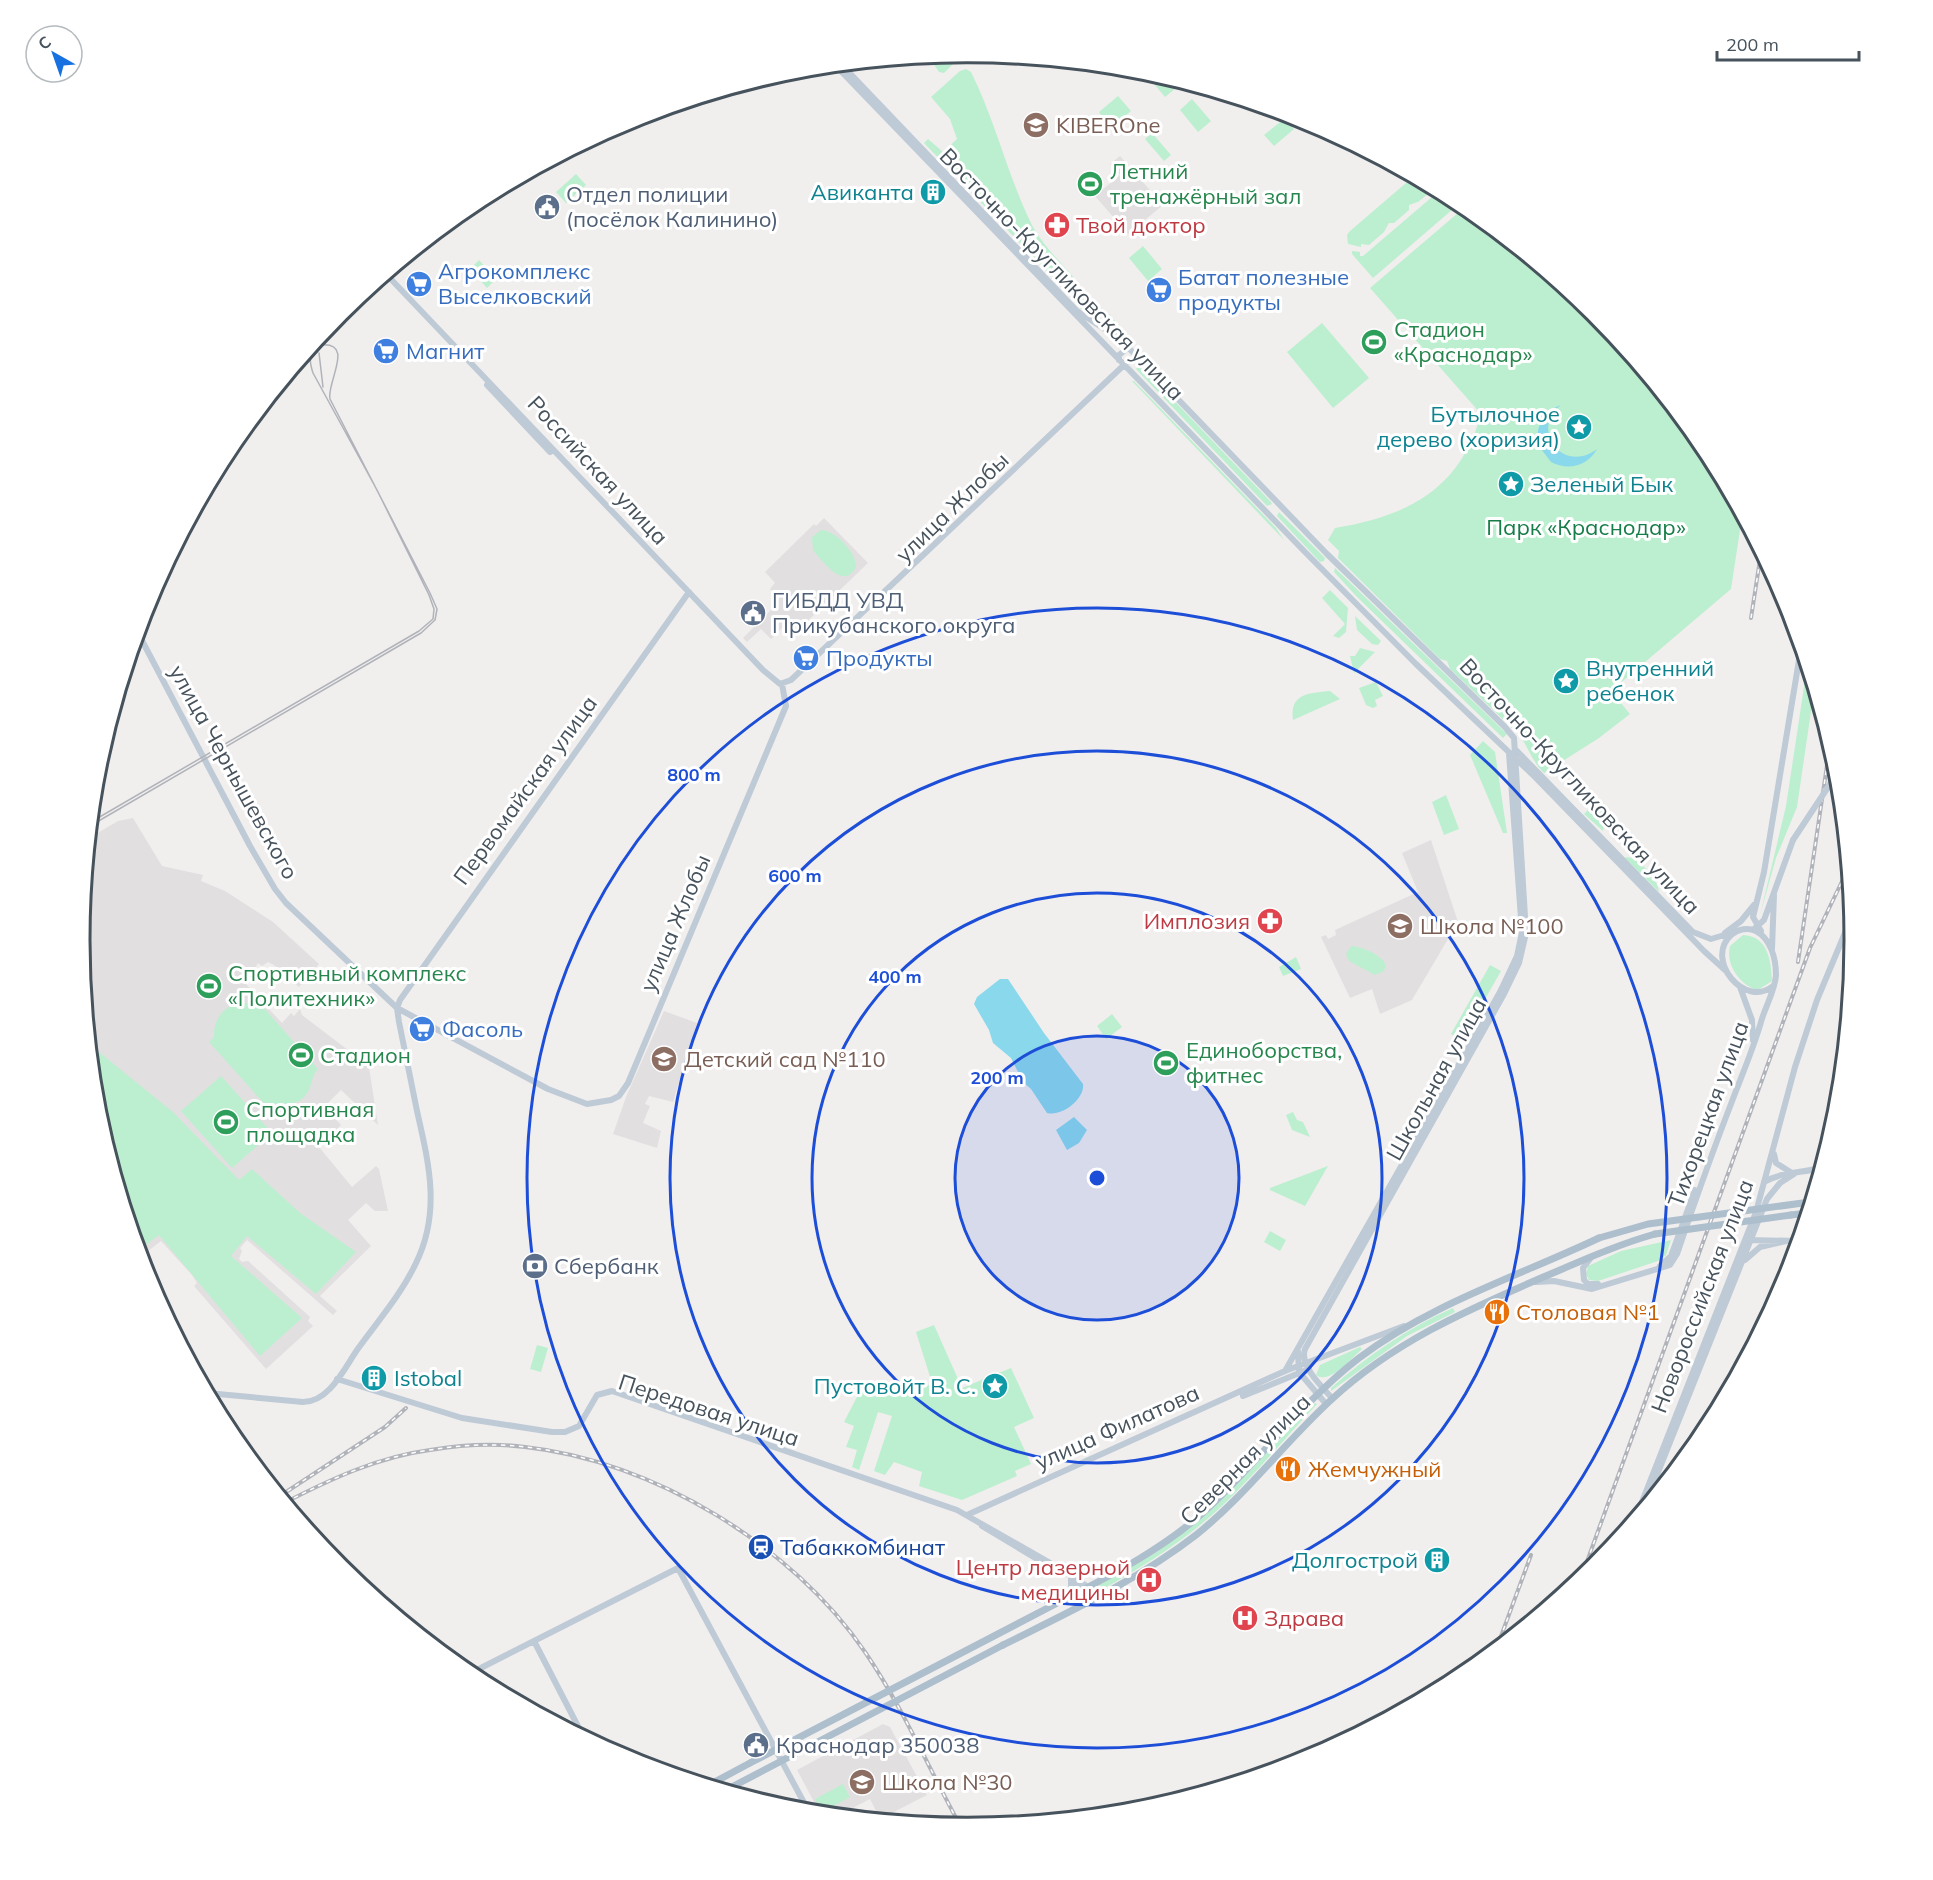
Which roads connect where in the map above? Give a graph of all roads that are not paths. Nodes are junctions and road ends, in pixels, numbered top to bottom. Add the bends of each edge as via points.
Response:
1 (848, 72) edge
2 (842, 73) edge
3 (389, 280) edge
4 (1129, 348) junction
5 (1121, 362) junction
6 (1146, 364) junction
7 (1131, 372) junction
8 (1273, 498) junction
9 (1263, 508) junction
10 (1285, 510) junction
11 (1274, 520) junction
12 (1327, 554) junction
13 (1317, 564) junction
14 (1339, 566) junction
15 (1328, 575) junction
16 (690, 595) junction
17 (142, 641) edge
18 (1798, 663) edge
19 (786, 684) junction
20 (1512, 750) junction
21 (1515, 758) junction
22 (1533, 775) junction
23 (1517, 781) junction
24 (1830, 785) edge
25 (1775, 885) junction
26 (1756, 902) junction
27 (1754, 928) junction
28 (1740, 930) junction
29 (1844, 936) edge
30 (1719, 937) junction
31 (1770, 946) junction
32 (1725, 970) junction
33 (1740, 986) junction
34 (1773, 986) junction
35 (397, 1008) junction
36 (611, 1100) joint
37 (1774, 1148) junction
38 (1813, 1170) edge
39 (1794, 1174) junction
40 (1764, 1182) junction
41 (1803, 1203) edge
42 (1799, 1214) edge
43 (1748, 1240) junction
44 (1786, 1240) junction
45 (1790, 1240) edge
46 (1359, 1245) junction
47 (1599, 1253) junction
48 (1740, 1267) junction
49 (1530, 1284) junction
50 (1422, 1317) junction
51 (1298, 1350) junction
52 (1308, 1367) junction
53 (1298, 1370) junction
54 (344, 1371) junction
55 (1285, 1371) junction
56 (337, 1379) junction
57 (348, 1383) junction
58 (1324, 1389) junction
59 (327, 1391) junction
60 (217, 1394) edge
61 (1316, 1396) junction
62 (1332, 1398) junction
63 (1326, 1404) junction
64 (1653, 1485) edge
65 (1645, 1495) edge
66 (983, 1511) junction
67 (968, 1516) junction
68 (981, 1521) junction
69 (1071, 1579) junction
70 (1086, 1588) junction
71 (1065, 1599) junction
72 (1092, 1599) junction
73 (534, 1641) junction
74 (479, 1669) edge
75 (578, 1727) edge
76 (718, 1780) edge
77 (735, 1785) edge
78 (803, 1801) edge

1 - 4 main road, Восточно-Кругликовская улица via 1084,317
2 - 5 main road, Восточно-Кругликовская улица
3 - 16 main road, Российская улица
4 - 5 main road, улица Жлобы via 1119,355
4 - 6 main road, Восточно-Кругликовская улица
5 - 6 main road
5 - 7 main road, Восточно-Кругликовская улица
5 - 19 main road, улица Жлобы
6 - 8 main road, Восточно-Кругликовская улица
7 - 9 main road, Восточно-Кругликовская улица
7 - 19 main road, улица Жлобы via 1118,374 867,614 792,683
8 - 9 main road via 1273,508
8 - 10 main road, Восточно-Кругликовская улица
9 - 11 main road, Восточно-Кругликовская улица
10 - 11 main road via 1276,509
10 - 12 main road, Восточно-Кругликовская улица
11 - 13 main road, Восточно-Кругликовская улица
12 - 13 main road via 1326,562
12 - 14 main road, Восточно-Кругликовская улица
13 - 15 main road, Восточно-Кругликовская улица
14 - 15 main road via 1330,566
14 - 20 main road, Восточно-Кругликовская улица via 1510,732
15 - 20 main road, Восточно-Кругликовская улица
16 - 19 main road, Российская улица via 766,678 775,686
16 - 35 main road, Первомайская улица via 441,938
17 - 35 main road, улица Чернышевского via 275,889
18 - 26 main road
19 - 36 main road, улица Жлобы via 786,706 628,1083
20 - 21 main road, Восточно-Кругликовская улица
20 - 30 main road, Восточно-Кругликовская улица via 1686,925 1705,938
20 - 46 main road, Школьная улица via 1522,902 1517,956
21 - 22 main road, Восточно-Кругликовская улица
21 - 23 main road, Школьная улица
22 - 23 main road via 1522,773
22 - 32 main road, Восточно-Кругликовская улица
23 - 46 main road, Школьная улица via 1527,923 1519,963
24 - 25 main road, bridge via 1793,840
25 - 27 main road via 1764,920
25 - 31 main road
26 - 27 main road
26 - 28 main road
26 - 30 main road via 1741,921
27 - 28 main road
27 - 31 main road
28 - 30 main road
28 - 32 main road via 1724,945
29 - 37 main road, Новороссийская улица via 1817,1000
31 - 34 main road via 1776,974
32 - 33 main road
33 - 34 main road via 1758,993
33 - 47 main road, Тихорецкая улица via 1751,1013 1753,1039 1671,1256 1663,1265 1605,1283 1588,1284 1583,1268
34 - 49 main road, Тихорецкая улица via 1677,1254 1669,1266 1600,1287 1584,1289 1554,1281
35 - 36 main road, улица Чернышевского via 565,1097 587,1104
35 - 54 main road via 429,1167 430,1220 417,1263
37 - 39 main road via 1776,1163
37 - 40 main road, Новороссийская улица
38 - 39 main road
39 - 40 main road via 1776,1175
39 - 43 main road, Новороссийская улица via 1773,1191
40 - 43 main road, Новороссийская улица
41 - 50 main road, Северная улица, bridge via 1647,1224 1599,1238
42 - 47 main road, Северная улица, bridge via 1655,1234
43 - 44 main road
43 - 48 main road, Новороссийская улица
43 - 65 main road, Новороссийская улица
44 - 45 main road
44 - 48 main road via 1755,1249
46 - 51 main road, Школьная улица
46 - 52 main road, Школьная улица via 1305,1349
47 - 49 main road, Северная улица
48 - 64 main road, Новороссийская улица
49 - 62 main road, Северная улица via 1450,1318 1398,1347
50 - 52 main road
50 - 58 main road, Северная улица via 1361,1357
51 - 53 main road, Школьная улица
51 - 55 main road, Школьная улица
52 - 53 main road
52 - 58 main road
53 - 55 main road, улица Филатова
53 - 61 main road
53 - 66 main road
54 - 56 main road
54 - 57 main road
55 - 67 main road, улица Филатова
56 - 57 main road, Передовая улица
56 - 59 main road
57 - 59 main road
57 - 67 main road, Передовая улица via 468,1423 555,1436 577,1432 600,1397 614,1395
58 - 61 main road, Северная улица
58 - 62 main road
59 - 60 main road via 316,1400 303,1402
61 - 63 main road
61 - 70 main road, Северная улица via 1206,1510 1139,1559
62 - 63 main road, Северная улица
63 - 72 main road, Северная улица via 1234,1502 1197,1534 1149,1569
66 - 67 main road
66 - 68 main road
67 - 68 main road, Передовая улица
67 - 69 main road, Передовая улица
68 - 70 main road, Передовая улица
69 - 70 main road, Передовая улица
69 - 71 main road via 1071,1590
70 - 71 main road, Северная улица
70 - 72 main road, Передовая улица
71 - 76 main road, Северная улица, bridge
72 - 77 main road, Северная улица, bridge
73 - 74 main road
73 - 75 main road
73 - 78 main road via 678,1568

